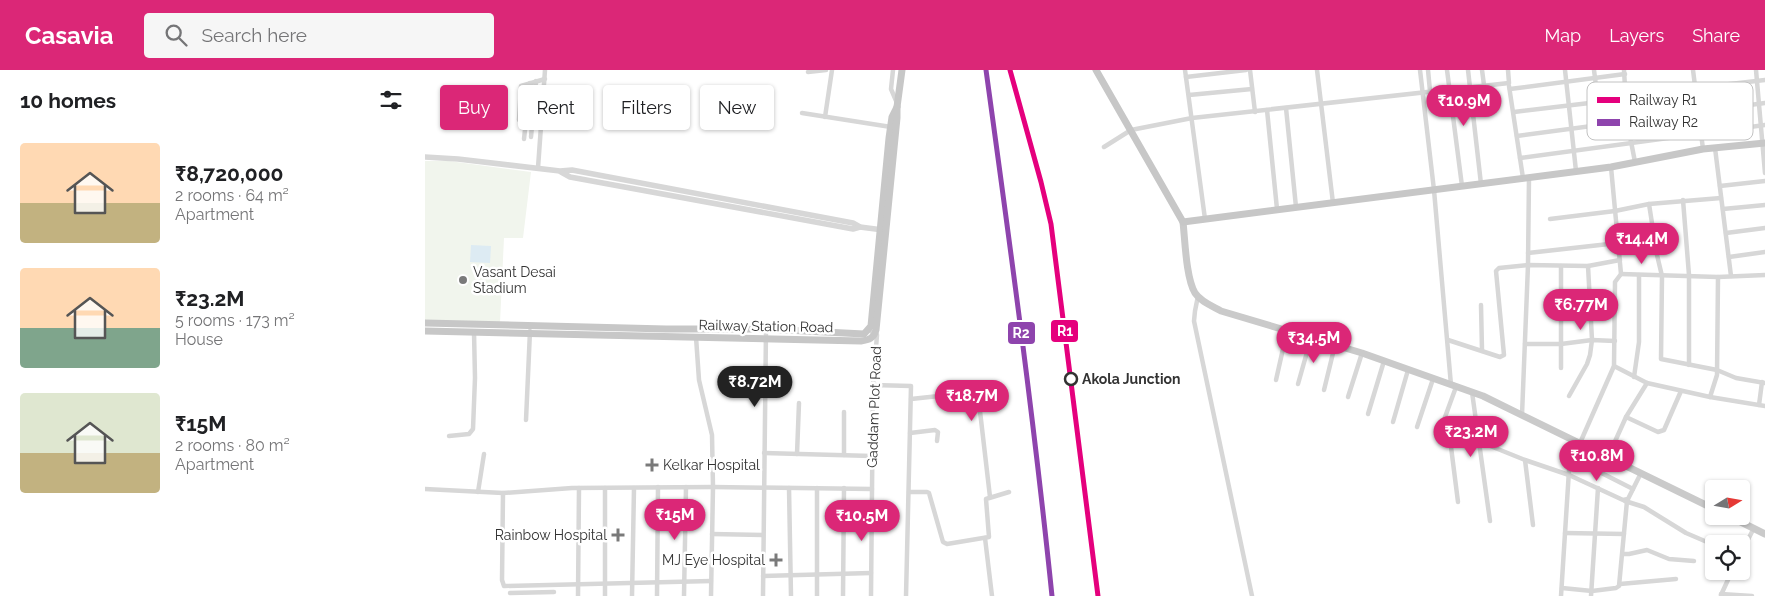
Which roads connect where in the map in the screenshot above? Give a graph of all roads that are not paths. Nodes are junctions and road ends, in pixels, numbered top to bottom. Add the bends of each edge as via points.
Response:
1 (545, 70) edge
2 (826, 70) edge
3 (832, 70) edge
4 (893, 70) edge
5 (902, 70) edge
6 (1096, 70) edge
7 (1185, 70) edge
8 (1246, 70) edge
9 (1251, 70) edge
10 (1317, 70) edge
11 (1420, 70) edge
12 (1428, 70) edge
13 (1447, 70) edge
14 (1468, 70) edge
15 (1482, 70) edge
16 (1508, 70) edge
17 (1565, 70) edge
18 (1594, 70) edge
19 (1755, 70) edge
20 (808, 72) dead end
21 (1624, 72) edge
22 (1186, 77) junction
23 (545, 79) junction
24 (1595, 79) junction
25 (1765, 80) edge
26 (536, 81) junction
27 (1757, 81) junction
28 (1509, 82) junction
29 (1566, 82) junction
30 (1595, 82) edge
31 (1750, 82) edge
32 (530, 83) junction
33 (524, 85) edge
34 (1484, 86) junction
35 (1470, 87) junction
36 (1252, 89) junction
37 (1510, 89) junction
38 (1449, 90) junction
39 (1431, 91) junction
40 (1423, 92) junction
41 (1189, 95) junction
42 (1587, 103) edge
43 (1765, 103) edge
44 (1759, 104) junction
45 (1320, 105) junction
46 (1569, 105) junction
47 (1753, 105) edge
48 (897, 106) junction
49 (1286, 108) junction
50 (1267, 110) junction
51 (1255, 112) junction
52 (1514, 112) junction
53 (801, 114) dead end
54 (825, 117) junction
55 (1192, 118) junction
56 (1762, 125) edge
57 (1587, 126) edge
58 (891, 127) junction
59 (1571, 128) junction
60 (1131, 130) junction
61 (1517, 136) junction
62 (531, 137) dead end
63 (525, 139) dead end
64 (1630, 140) edge
65 (1652, 140) edge
66 (1702, 140) edge
67 (1631, 143) junction
68 (1763, 143) edge
69 (1104, 147) dead end
70 (1715, 148) junction
71 (1703, 149) junction
72 (1574, 151) junction
73 (425, 157) edge
74 (1520, 158) junction
75 (1635, 162) junction
76 (1611, 167) junction
77 (538, 168) junction
78 (1576, 171) junction
79 (1765, 173) edge
80 (1526, 178) junction
81 (1765, 180) edge
82 (1481, 184) junction
83 (1463, 186) junction
84 (1720, 186) junction
85 (1434, 190) junction
86 (1721, 198) junction
87 (1683, 200) junction
88 (1333, 203) junction
89 (1649, 204) junction
90 (1765, 205) edge
91 (1295, 207) junction
92 (1277, 209) junction
93 (1723, 209) junction
94 (1615, 211) junction
95 (1205, 219) junction
96 (1550, 219) dead end
97 (1183, 222) junction
98 (1765, 228) edge
99 (882, 230) junction
100 (1726, 233) junction
101 (1618, 243) junction
102 (1765, 252) edge
103 (1528, 253) junction
104 (1729, 257) junction
105 (1621, 260) junction
106 (1528, 265) junction
107 (1561, 266) junction
108 (1588, 266) junction
109 (1621, 274) junction
110 (1639, 275) junction
111 (1689, 275) junction
112 (1765, 275) edge
113 (1662, 276) junction
114 (1718, 276) junction
115 (1731, 276) junction
116 (1198, 296) junction
117 (1481, 305) dead end
118 (425, 323) edge
119 (530, 329) junction
120 (766, 330) junction
121 (425, 331) edge
122 (1287, 331) junction
123 (474, 332) junction
124 (872, 333) junction
125 (696, 337) junction
126 (1311, 338) junction
127 (766, 339) junction
128 (1448, 340) junction
129 (1592, 340) junction
130 (1615, 341) junction
131 (1525, 344) junction
132 (1561, 344) junction
133 (1335, 345) junction
134 (1482, 350) junction
135 (1362, 353) junction
136 (1384, 361) junction
137 (1689, 365) junction
138 (1614, 366) junction
139 (1561, 368) dead end
140 (1408, 370) junction
141 (1717, 370) junction
142 (1634, 377) junction
143 (1433, 379) junction
144 (1275, 380) dead end
145 (1764, 382) edge
146 (1647, 383) junction
147 (1297, 384) dead end
148 (873, 385) junction
149 (1454, 386) junction
150 (1323, 390) dead end
151 (1681, 391) junction
152 (1471, 392) junction
153 (1569, 396) dead end
154 (1348, 397) dead end
155 (1710, 397) junction
156 (911, 399) junction
157 (799, 403) dead end
158 (1762, 405) edge
159 (844, 412) dead end
160 (1368, 414) dead end
161 (1522, 415) junction
162 (1626, 417) junction
163 (525, 420) dead end
164 (1393, 422) dead end
165 (1417, 427) dead end
166 (910, 433) junction
167 (449, 436) dead end
168 (1571, 439) junction
169 (937, 441) dead end
170 (1479, 441) junction
171 (1580, 443) junction
172 (764, 453) junction
173 (484, 454) dead end
174 (797, 454) junction
175 (844, 455) junction
176 (872, 456) junction
177 (1570, 457) junction
178 (1608, 457) junction
179 (1525, 460) junction
180 (1641, 473) junction
181 (1569, 474) junction
182 (658, 487) junction
183 (686, 487) junction
184 (713, 487) junction
185 (763, 487) junction
186 (579, 488) junction
187 (605, 488) junction
188 (634, 488) junction
189 (789, 488) junction
190 (817, 488) junction
191 (844, 488) junction
192 (1598, 488) junction
193 (425, 489) edge
194 (872, 489) junction
195 (1633, 489) junction
196 (478, 492) junction
197 (909, 492) junction
198 (1009, 492) dead end
199 (503, 493) junction
200 (990, 497) junction
201 (1626, 501) junction
202 (1458, 502) dead end
203 (1705, 505) edge
204 (1490, 521) dead end
205 (1533, 525) dead end
206 (1748, 525) edge
207 (1754, 528) junction
208 (1565, 533) junction
209 (712, 534) junction
210 (1595, 534) junction
211 (1624, 534) junction
212 (1765, 534) edge
213 (763, 535) junction
214 (1750, 536) edge
215 (985, 538) junction
216 (1705, 541) edge
217 (1623, 554) junction
218 (1694, 561) dead end
219 (871, 573) junction
220 (842, 574) junction
221 (791, 575) junction
222 (817, 575) junction
223 (763, 576) junction
224 (1677, 579) dead end
225 (1728, 580) edge
226 (685, 581) junction
227 (711, 581) junction
228 (632, 582) junction
229 (657, 582) junction
230 (605, 583) junction
231 (554, 584) junction
232 (578, 584) junction
233 (1620, 584) junction
234 (1562, 588) junction
235 (510, 593) dead end
236 (1591, 593) edge
237 (554, 594) edge
238 (1720, 595) edge
239 (578, 596) edge
240 (605, 596) edge
241 (632, 596) edge
242 (657, 596) edge
243 (684, 596) edge
244 (711, 596) edge
245 (763, 596) edge
246 (791, 596) edge
247 (817, 596) edge
248 (843, 596) edge
249 (871, 596) edge
250 (905, 596) edge
251 (992, 596) edge
252 (1252, 596) edge
253 (1561, 596) edge
254 (1752, 596) edge

1 - 23 street
2 - 20 street
3 - 54 street
4 - 48 street via 891,89
5 - 48 highway
6 - 60 highway
7 - 22 street
8 - 22 street
9 - 36 street
10 - 45 street
11 - 40 street
12 - 39 street
13 - 38 street
14 - 35 street
15 - 34 street
16 - 28 street
17 - 29 street
18 - 24 street
19 - 27 street
21 - 24 street
22 - 41 street
23 - 26 street
23 - 77 street
24 - 29 street
24 - 30 street
25 - 27 street
26 - 32 street
26 - 62 street
27 - 31 street
27 - 44 street
28 - 34 street
28 - 37 street
29 - 37 street
29 - 46 street
32 - 33 street
32 - 63 street
34 - 35 street
35 - 38 street
35 - 82 street
36 - 41 street
36 - 51 street
37 - 52 street
38 - 39 street
38 - 83 street
39 - 40 street
40 - 45 street
40 - 85 street
41 - 55 street
42 - 46 street
43 - 44 street
44 - 47 street
44 - 56 street
45 - 49 street
45 - 88 street
46 - 52 street
46 - 59 street
48 - 58 highway
48 - 99 highway
49 - 50 street
49 - 91 street
50 - 51 street
50 - 92 street
51 - 55 street
52 - 61 street
53 - 54 street
54 - 58 street
55 - 60 street
55 - 95 street
56 - 68 street
57 - 59 street
58 - 99 highway
59 - 61 street
59 - 72 street
60 - 69 street
60 - 97 highway
61 - 74 street
64 - 67 street
65 - 67 street
66 - 71 street
67 - 72 street
67 - 75 street
68 - 70 highway
68 - 79 street
70 - 71 highway
70 - 84 street
71 - 75 highway
72 - 74 street
72 - 78 street
73 - 77 street
74 - 80 street
75 - 76 highway
76 - 78 highway
76 - 94 street
77 - 99 street via 572,170
78 - 80 highway
80 - 82 highway
80 - 103 street
81 - 84 street
82 - 83 highway
83 - 85 highway
84 - 86 street
85 - 88 highway
85 - 128 street
86 - 87 street
86 - 93 street
87 - 89 street
87 - 111 street
88 - 91 highway
89 - 94 street
89 - 113 street
90 - 93 street
91 - 92 highway
92 - 95 highway
93 - 100 street
94 - 96 street
94 - 101 street
95 - 97 highway
97 - 116 main road via 1188,269
98 - 100 street
99 - 124 highway
100 - 104 street
101 - 103 street
101 - 105 street
102 - 104 street
103 - 106 street
104 - 115 street
105 - 108 street
105 - 109 street
106 - 107 street
106 - 131 street
106 - 134 street via 1496,270 1505,353 1500,357
107 - 108 street
107 - 132 street
108 - 129 street
109 - 110 street
109 - 130 street via 1615,282
110 - 113 street
110 - 142 street via 1639,342
111 - 113 street
111 - 114 street
111 - 137 street
112 - 115 street
113 - 137 street via 1661,358
114 - 115 street
114 - 141 street
116 - 122 main road via 1221,311
116 - 252 street via 1195,321
117 - 134 street
118 - 119 highway, Railway Station Road
119 - 120 highway, Railway Station Road
119 - 123 highway, Railway Station Road
119 - 125 highway, Railway Station Road
119 - 163 street
120 - 124 highway, Railway Station Road
120 - 127 street
121 - 123 highway, Railway Station Road
122 - 126 main road
122 - 144 street
123 - 167 street via 473,430 469,434
124 - 127 highway, Railway Station Road via 870,339 861,341
124 - 148 street, Gaddam Plot Road via 877,335
125 - 127 highway, Railway Station Road
125 - 184 street via 699,380 712,435
126 - 133 main road
126 - 147 street
127 - 172 street
128 - 134 street
128 - 149 street
129 - 130 street
129 - 132 street
129 - 153 street via 1590,359
130 - 138 street
131 - 132 street
131 - 161 street
132 - 139 street
133 - 135 main road
133 - 150 street
135 - 136 main road
135 - 154 street
136 - 140 main road
136 - 160 street
137 - 141 street
138 - 142 street
138 - 171 street
140 - 143 main road
140 - 164 street
141 - 145 street via 1736,378
141 - 155 street
142 - 146 street
143 - 149 main road
143 - 165 street
145 - 158 street
146 - 151 street
146 - 162 street
148 - 156 street via 911,386
148 - 176 street, Gaddam Plot Road
149 - 152 main road
149 - 202 street via 1441,428 1450,440
151 - 155 street
151 - 162 street via 1662,432
152 - 161 main road
152 - 170 street
155 - 158 street
156 - 166 street
156 - 200 street via 978,394
157 - 174 street
159 - 175 street
161 - 168 main road
162 - 178 street
166 - 169 street via 935,430
166 - 197 street
168 - 171 main road
168 - 177 street
170 - 179 street
170 - 204 street
171 - 178 main road
172 - 174 street
172 - 185 street
173 - 196 street
174 - 175 street
175 - 176 street
176 - 194 street, Gaddam Plot Road
177 - 181 street
177 - 195 street
178 - 180 main road
179 - 181 street
179 - 205 street
180 - 195 street
180 - 203 main road
181 - 192 street
181 - 208 street
182 - 183 street
182 - 188 street
182 - 229 street
183 - 184 street
183 - 226 street
184 - 185 street
184 - 209 street
185 - 189 street
185 - 213 street
186 - 187 street
186 - 199 street
186 - 232 street
187 - 188 street
187 - 230 street
188 - 228 street
189 - 190 street
189 - 221 street
190 - 191 street
190 - 222 street
191 - 194 street
191 - 220 street
192 - 201 street
192 - 210 street
193 - 196 street
194 - 219 street, Gaddam Plot Road
195 - 201 street
196 - 199 street
197 - 215 street via 929,493 944,544
197 - 250 street
198 - 200 street
199 - 231 street via 504,586
200 - 215 street via 986,500 989,536
201 - 211 street
201 - 216 street via 1644,507
206 - 207 main road
207 - 212 main road
207 - 214 street
208 - 210 street
208 - 234 street
209 - 213 street
209 - 227 street
210 - 211 street
210 - 236 street
211 - 217 street
213 - 223 street
215 - 251 street
217 - 218 street via 1647,550 1669,559
217 - 233 street
219 - 220 street
219 - 249 street, Gaddam Plot Road
220 - 222 street
220 - 248 street
221 - 222 street
221 - 223 street
221 - 246 street
222 - 247 street
223 - 245 street
224 - 233 street
225 - 238 street
226 - 227 street
226 - 229 street
226 - 243 street
227 - 244 street
228 - 229 street
228 - 230 street
228 - 241 street
229 - 242 street
230 - 232 street
230 - 240 street
231 - 232 street
231 - 237 street
232 - 239 street
233 - 236 street via 1616,588
234 - 236 street
234 - 253 street
235 - 237 street
238 - 254 street

